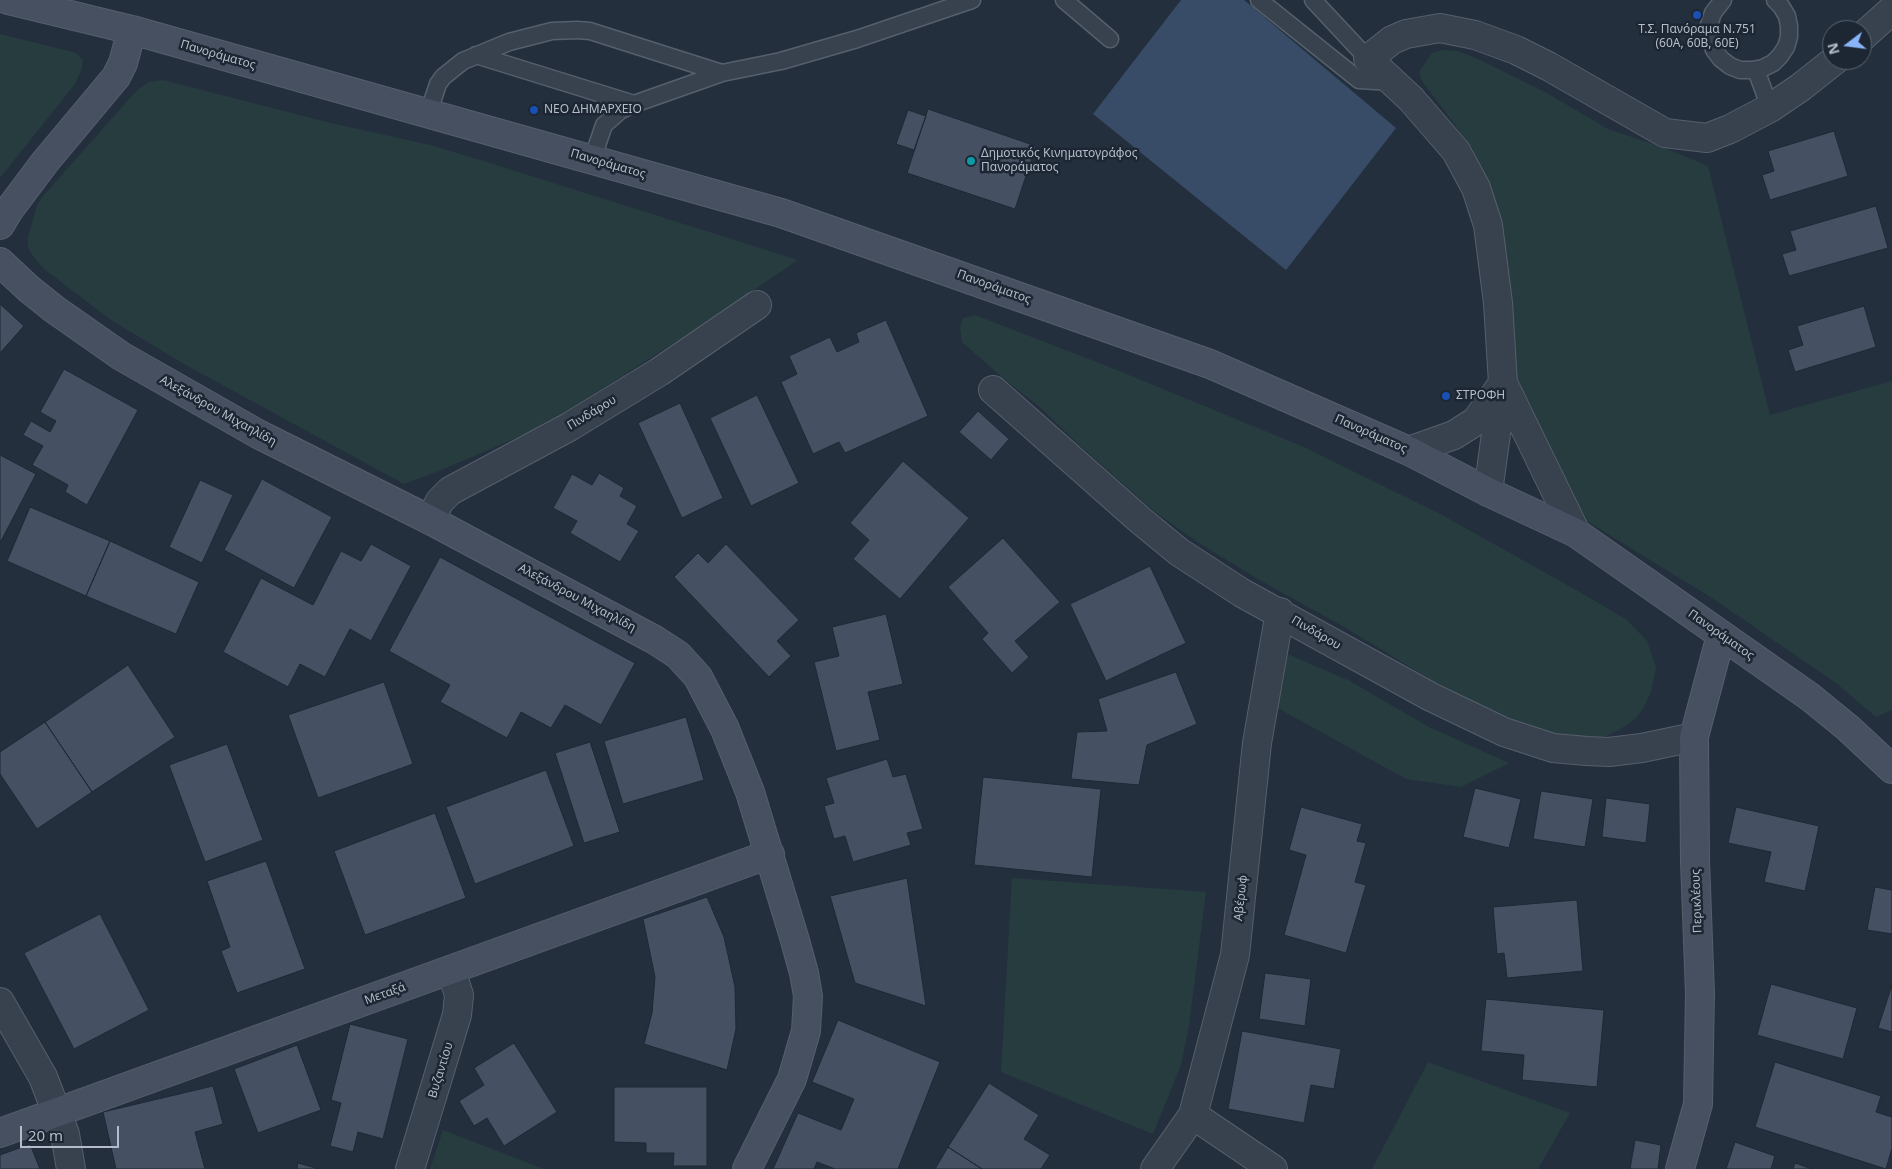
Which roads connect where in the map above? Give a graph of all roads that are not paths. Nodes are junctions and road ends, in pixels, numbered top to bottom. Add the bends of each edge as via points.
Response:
1 (8, 0) edge
2 (972, 0) edge
3 (1064, 0) edge
4 (1260, 0) edge
5 (1313, 0) edge
6 (1723, 0) edge
7 (1775, 0) edge
8 (1892, 10) edge
9 (1872, 28) edge
10 (132, 30) junction
11 (1110, 39) dead end
12 (476, 55) junction
13 (1368, 59) junction
14 (1756, 70) junction
15 (1822, 70) edge
16 (722, 73) junction
17 (1392, 82) junction
18 (634, 104) junction
19 (1770, 108) junction
20 (428, 114) junction
21 (592, 160) junction
22 (0, 225) edge
23 (0, 262) edge
24 (757, 306) dead end
25 (1503, 383) junction
26 (993, 390) dead end
27 (1409, 451) junction
28 (1488, 492) junction
29 (430, 520) junction
30 (1576, 533) junction
31 (1280, 612) junction
32 (1721, 635) junction
33 (1694, 737) junction
34 (1889, 760) edge
35 (770, 854) junction
36 (451, 970) junction
37 (0, 1002) edge
38 (12, 1044) edge
39 (57, 1111) junction
40 (1193, 1115) junction
41 (0, 1133) edge
42 (71, 1169) edge
43 (410, 1169) edge
44 (747, 1169) edge
45 (1155, 1169) edge
46 (1273, 1169) edge
47 (1680, 1169) edge

1 - 10 street, Πανοράματος
2 - 16 lane via 857,40
3 - 11 lane
4 - 17 lane via 1359,80
5 - 13 lane
6 - 14 lane via 1709,25 1714,50 1730,66
7 - 14 lane via 1787,16 1789,37 1773,63
8 - 9 street
10 - 20 street, Πανοράματος
10 - 22 street via 124,63 116,77 45,162
12 - 16 lane via 538,34 577,30 590,31
12 - 18 lane
12 - 20 lane via 443,77
13 - 17 street
13 - 19 street via 1392,40 1440,28 1476,35 1516,50 1665,134 1707,138
14 - 19 lane
15 - 19 street
16 - 18 lane
17 - 25 street via 1456,151 1476,188 1488,225 1498,303
18 - 21 lane via 621,110 604,125
20 - 21 street, Πανοράματος
21 - 27 street, Πανοράματος via 781,213 1192,357
23 - 29 street, Aλεξάνδρου Mιχαηλίδη via 54,309 121,356 258,434
24 - 29 street, Πινδάρου via 569,427 450,491 440,501
25 - 27 street via 1476,421 1454,435
25 - 28 street
25 - 30 street
26 - 31 street, Πινδάρου via 1179,552
27 - 28 street, Πανοράματος
28 - 30 street, Πανοράματος
29 - 35 street, Aλεξάνδρου Mιχαηλίδη via 678,655 698,677 725,728
30 - 32 street, Πανοράματος
31 - 33 street, Πινδάρου via 1431,697 1532,742 1571,750 1609,752
31 - 40 street, Αβέρωφ via 1256,744 1235,955
32 - 33 street, Περικλέους
32 - 34 street, Πανοράματος via 1810,697
33 - 47 street, Περικλέους via 1700,994 1698,1104
35 - 36 street, Μεταξά
35 - 44 street, Aλεξάνδρου Mιχαηλίδη via 804,973 807,1017 803,1045 792,1079
36 - 39 street, Μεταξά
36 - 43 street, Βυζαντίου via 459,995 457,1015
37 - 38 street
38 - 39 street via 43,1077
39 - 41 street, Μεταξά
39 - 42 street
40 - 45 street, Αβέρωφ
40 - 46 street

